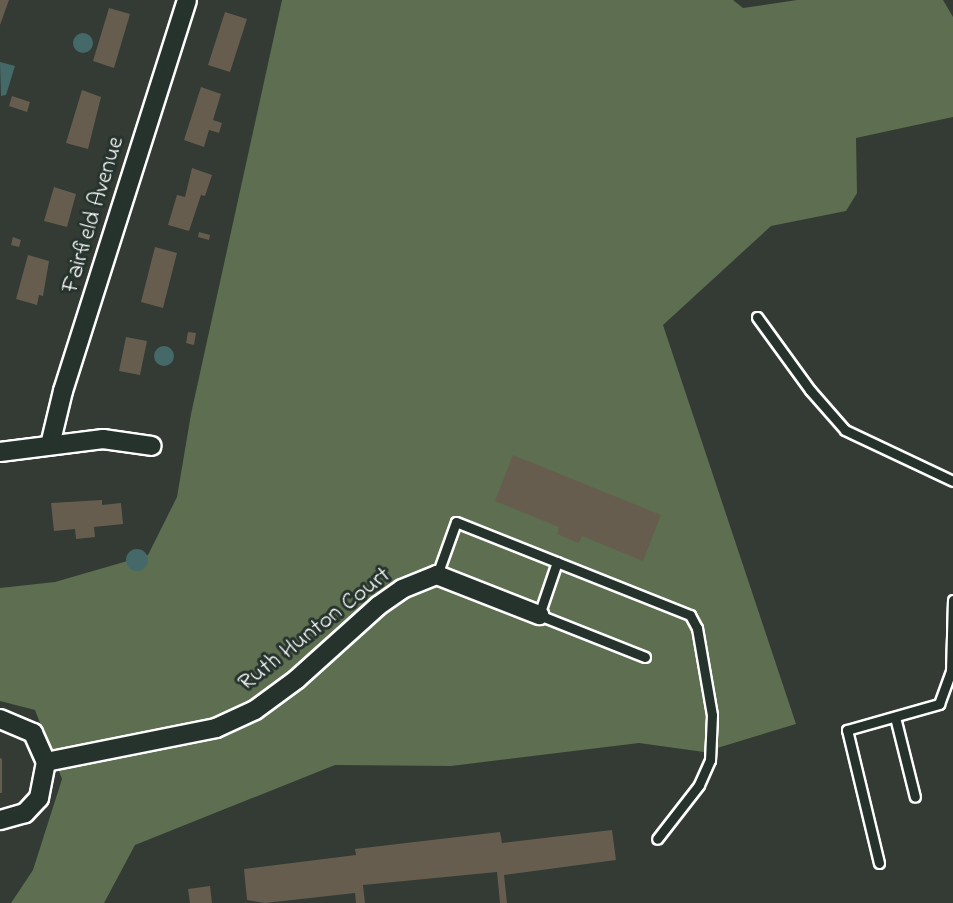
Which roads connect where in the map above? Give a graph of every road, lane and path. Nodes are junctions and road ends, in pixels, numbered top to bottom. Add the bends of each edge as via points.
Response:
1 (187, 0) edge
2 (757, 317) dead end
3 (50, 445) junction
4 (152, 446) dead end
5 (0, 452) edge
6 (953, 482) edge
7 (557, 562) junction
8 (437, 575) junction
9 (953, 600) edge
10 (539, 615) junction
11 (645, 657) dead end
12 (895, 717) junction
13 (0, 719) edge
14 (46, 762) junction
15 (915, 797) dead end
16 (0, 820) edge
17 (657, 839) dead end
18 (879, 863) dead end

1 - 3 street, Fairfield Avenue
2 - 6 lane via 810,390 845,430
3 - 4 street via 103,439
3 - 5 street
7 - 8 lane via 456,522
7 - 10 lane
7 - 17 lane via 683,609 697,628 712,715 710,760 699,785
8 - 10 street
8 - 14 street, Ruth Hunton Court via 402,589 378,606 297,679 255,710 216,728
9 - 12 lane via 951,671 939,704
10 - 11 lane
12 - 15 lane
12 - 18 lane via 847,730
13 - 14 street via 33,733
14 - 16 street via 39,798 25,813

